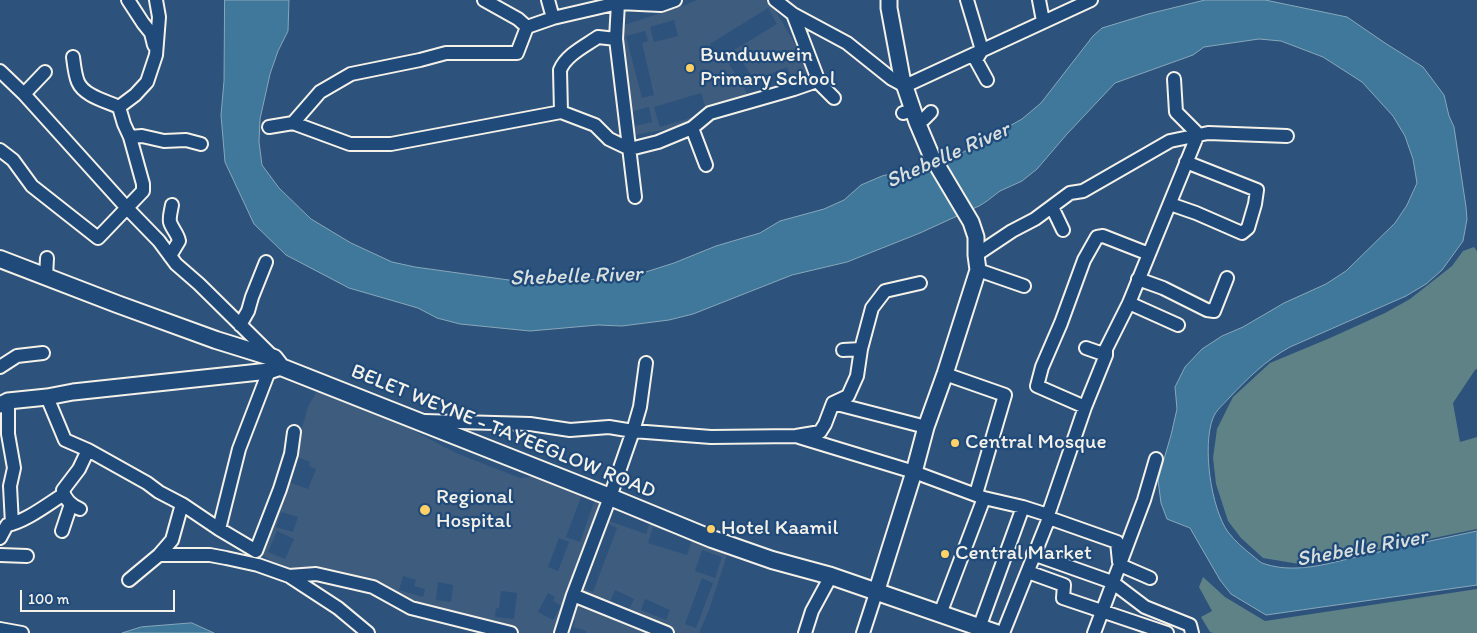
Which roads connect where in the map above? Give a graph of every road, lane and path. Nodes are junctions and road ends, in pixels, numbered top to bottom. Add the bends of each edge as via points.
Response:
1 (128, 0) edge
2 (156, 0) edge
3 (484, 0) edge
4 (548, 0) edge
5 (675, 0) edge
6 (775, 0) edge
7 (889, 0) edge
8 (967, 0) edge
9 (1039, 0) edge
10 (1091, 0) edge
11 (618, 3) junction
12 (793, 14) junction
13 (553, 18) junction
14 (1043, 21) junction
15 (527, 27) junction
16 (616, 39) junction
17 (982, 50) junction
18 (156, 55) junction
19 (73, 57) dead end
20 (0, 71) edge
21 (45, 72) dead end
22 (1174, 79) dead end
23 (986, 80) dead end
24 (817, 81) junction
25 (905, 86) junction
26 (24, 94) junction
27 (834, 98) dead end
28 (119, 107) junction
29 (560, 112) junction
30 (931, 112) dead end
31 (911, 115) junction
32 (293, 123) junction
33 (269, 127) dead end
34 (692, 128) junction
35 (1198, 134) junction
36 (1287, 136) dead end
37 (130, 137) junction
38 (201, 144) dead end
39 (630, 149) junction
40 (0, 150) edge
41 (1186, 162) junction
42 (706, 165) dead end
43 (635, 197) dead end
44 (1170, 204) junction
45 (172, 205) dead end
46 (126, 207) junction
47 (1052, 207) junction
48 (1062, 230) dead end
49 (1149, 254) junction
50 (976, 255) junction
51 (170, 256) junction
52 (47, 258) dead end
53 (0, 259) edge
54 (266, 262) dead end
55 (978, 270) junction
56 (46, 277) junction
57 (1138, 278) junction
58 (1226, 278) dead end
59 (920, 283) dead end
60 (1024, 286) dead end
61 (1129, 303) junction
62 (240, 325) junction
63 (1178, 325) dead end
64 (1086, 348) dead end
65 (861, 349) junction
66 (843, 350) dead end
67 (43, 353) dead end
68 (1106, 355) junction
69 (646, 363) dead end
70 (275, 366) junction
71 (0, 367) edge
72 (946, 374) junction
73 (47, 397) junction
74 (4, 403) edge
75 (833, 404) junction
76 (1085, 407) junction
77 (415, 421) junction
78 (926, 427) junction
79 (633, 430) junction
80 (294, 432) dead end
81 (796, 436) junction
82 (88, 450) junction
83 (1156, 459) dead end
84 (914, 472) junction
85 (980, 496) junction
86 (610, 497) junction
87 (72, 502) junction
88 (182, 504) junction
89 (1023, 507) junction
90 (1048, 517) junction
91 (12, 524) junction
92 (219, 529) junction
93 (62, 531) dead end
94 (0, 538) edge
95 (159, 554) junction
96 (1033, 554) junction
97 (0, 555) edge
98 (27, 556) dead end
99 (1120, 565) junction
100 (1028, 572) junction
101 (290, 576) junction
102 (831, 576) junction
103 (1150, 578) dead end
104 (129, 580) dead end
105 (1112, 582) junction
106 (876, 592) junction
107 (573, 595) junction
108 (1145, 607) junction
109 (1103, 611) junction
110 (940, 614) junction
111 (960, 627) edge
112 (1140, 629) edge
113 (4, 631) edge
114 (991, 632) edge
115 (22, 633) edge
116 (368, 633) edge
117 (511, 633) edge
118 (561, 633) edge
119 (667, 633) edge
120 (805, 633) edge
121 (863, 633) edge
122 (1094, 633) edge
123 (1166, 633) edge
124 (1192, 633) edge

1 - 18 street via 152,33
2 - 18 street via 159,17
3 - 15 street
4 - 13 street
5 - 11 street via 661,5
6 - 12 street
7 - 25 street
8 - 17 street
9 - 14 street
10 - 14 street
11 - 13 street
11 - 16 street
12 - 24 street
12 - 25 street via 847,43
13 - 15 street
14 - 17 street
15 - 32 street via 517,53 446,53 351,74 320,92
16 - 29 street via 598,37 562,65
16 - 39 street
17 - 23 street via 976,60
17 - 25 street
18 - 28 street via 147,82
19 - 28 street via 77,81 82,88
20 - 26 street
21 - 26 street
22 - 35 street via 1176,112
24 - 27 street
24 - 34 street via 710,113
25 - 31 street
26 - 46 street
28 - 37 street
29 - 32 street via 391,144 350,144
29 - 39 street via 595,125 609,139
30 - 31 street via 924,118
31 - 50 street via 971,222 976,237
32 - 33 street
34 - 39 street
34 - 42 street
35 - 36 street
35 - 41 street
35 - 47 street via 1170,141 1083,191 1070,193
37 - 38 street via 186,140
37 - 46 street via 142,191
39 - 43 street
40 - 46 street via 13,160 32,186 98,238
41 - 44 street
41 - 44 street via 1257,190 1248,228 1242,233
44 - 49 street
45 - 51 street via 170,219 179,241
46 - 51 street
47 - 48 street
47 - 50 street
49 - 57 street
49 - 76 street via 1103,236 1097,237 1084,260 1037,386
50 - 55 street
51 - 62 street
52 - 56 street
53 - 56 main road, BELET WEYNE - TAYEEGLOW ROAD
54 - 62 street
55 - 60 street
55 - 72 street
56 - 70 main road, BELET WEYNE - TAYEEGLOW ROAD via 216,340
57 - 58 street via 1214,311
57 - 61 street
59 - 65 street via 885,290 872,308
61 - 63 street
61 - 68 street
62 - 70 street
64 - 68 street
65 - 66 street
65 - 75 street via 857,376 848,396
67 - 71 street via 17,356
68 - 76 street
69 - 79 street
70 - 73 street
70 - 77 main road, BELET WEYNE - TAYEEGLOW ROAD
70 - 92 street via 239,449
72 - 78 street
72 - 85 street via 1005,395
73 - 74 street
73 - 82 street via 65,440
74 - 91 street via 14,468 10,486
75 - 78 street
75 - 81 street via 820,432
76 - 90 street
77 - 79 street via 531,419 570,430 608,427
77 - 86 main road, BELET WEYNE - TAYEEGLOW ROAD
78 - 84 street
79 - 81 street via 711,437
79 - 86 street
80 - 92 street via 280,490 256,551
81 - 84 street
82 - 87 street via 63,490
82 - 88 street
83 - 99 street
84 - 85 street
84 - 106 street
85 - 89 street
85 - 110 street
86 - 102 main road, BELET WEYNE - TAYEEGLOW ROAD via 712,539
86 - 107 street
87 - 91 street
87 - 93 street
88 - 92 street
88 - 95 street via 172,540
89 - 90 street
89 - 114 street
90 - 96 street
90 - 99 street via 1117,542
91 - 94 street via 7,525
95 - 101 street via 226,558
95 - 104 street
96 - 100 street
96 - 105 street
97 - 98 street
99 - 103 street
99 - 105 street
100 - 109 street via 1064,585 1063,598
100 - 114 street
101 - 116 street
101 - 117 street via 316,574 373,587 412,608
102 - 106 main road, BELET WEYNE - TAYEEGLOW ROAD
102 - 120 street via 812,611
105 - 108 street
105 - 109 street
106 - 110 main road, BELET WEYNE - TAYEEGLOW ROAD
106 - 121 street
107 - 118 street
107 - 119 street
108 - 112 street
108 - 124 street via 1190,625
109 - 112 street
109 - 122 street
110 - 111 main road, BELET WEYNE - TAYEEGLOW ROAD
111 - 114 main road, BELET WEYNE - TAYEEGLOW ROAD
112 - 123 street
113 - 115 street

